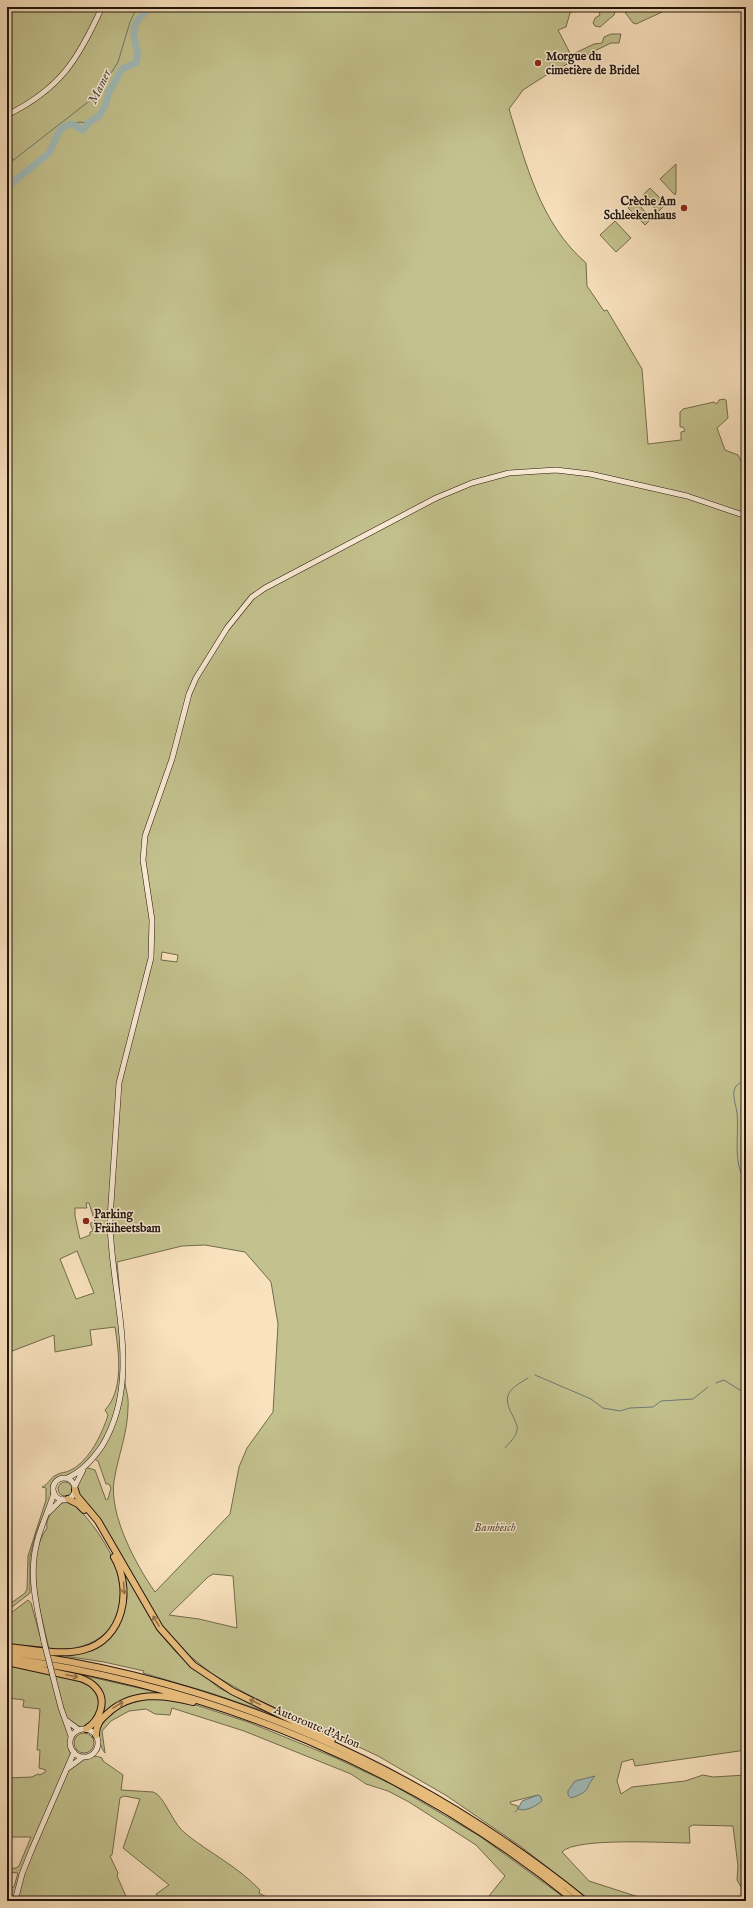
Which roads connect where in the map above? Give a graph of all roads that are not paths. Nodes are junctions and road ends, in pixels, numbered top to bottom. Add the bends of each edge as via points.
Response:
1 (102, 7) edge
2 (7, 115) edge
3 (746, 516) edge
4 (84, 1468) junction
5 (67, 1478) junction
6 (75, 1488) junction
7 (54, 1493) junction
8 (65, 1500) junction
9 (48, 1513) junction
10 (7, 1648) edge
11 (7, 1652) edge
12 (7, 1658) edge
13 (7, 1662) edge
14 (227, 1708) junction
15 (67, 1721) junction
16 (86, 1729) junction
17 (79, 1730) junction
18 (96, 1735) junction
19 (71, 1736) junction
20 (344, 1748) junction
21 (74, 1752) junction
22 (83, 1757) junction
23 (66, 1770) junction
24 (15, 1901) edge
25 (575, 1901) edge
26 (585, 1901) edge

1 - 2 main road via 87,40 62,76 39,98
3 - 4 main road via 687,496 590,474 540,470 496,476 436,498 265,588 252,597 227,628 189,694 172,759 145,836 143,860 152,920 151,958 119,1083 110,1218 112,1263 120,1323 122,1384 112,1426 99,1450
4 - 5 main road
4 - 6 main road
5 - 6 main road via 72,1481
5 - 7 main road via 57,1480
6 - 8 main road via 73,1496
20 -> 6 highway via 232,1690 193,1665 160,1628 98,1521 77,1496
7 - 8 main road
7 - 9 main road
8 - 9 main road
8 -> 10 highway via 78,1504 85,1511 116,1561 123,1578 124,1592 119,1619 109,1634 85,1650 69,1652
9 - 15 main road, bridge via 37,1542 33,1572 34,1593 60,1708
11 - 20 highway, Autoroute d'Arlon via 117,1671 185,1689 253,1712
12 - 14 highway, Autoroute d'Arlon via 137,1682
13 -> 16 highway via 90,1682 99,1692 102,1706 92,1725
18 -> 14 highway via 97,1724 110,1710 138,1697 165,1696 214,1708
14 - 25 highway, Autoroute d'Arlon via 312,1741 406,1786 485,1834
15 - 17 main road
15 - 19 main road
16 - 17 main road
16 - 18 main road
17 - 19 main road
18 - 22 main road via 96,1750
19 - 21 main road via 70,1745
20 - 26 highway, Autoroute d'Arlon via 474,1820
21 - 22 main road
21 - 23 main road
22 - 23 main road
23 - 24 main road via 22,1874

